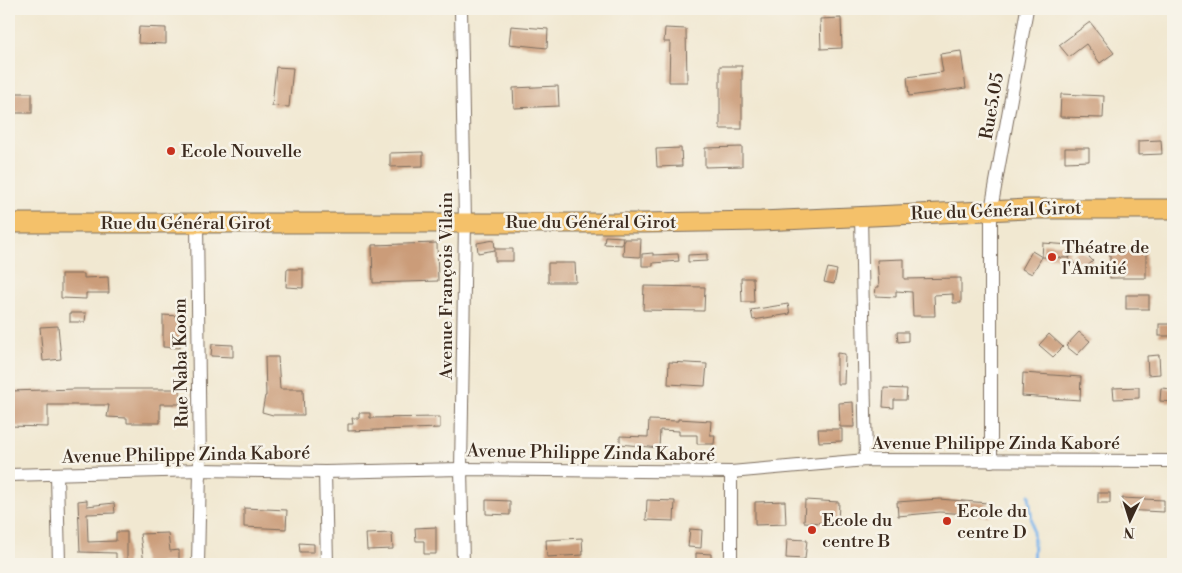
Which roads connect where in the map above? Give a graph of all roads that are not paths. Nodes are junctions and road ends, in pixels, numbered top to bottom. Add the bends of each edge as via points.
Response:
1 (461, 9) edge
2 (1027, 9) edge
3 (1173, 209) edge
4 (991, 210) junction
5 (861, 216) junction
6 (197, 222) junction
7 (465, 222) junction
8 (9, 223) edge
9 (866, 460) junction
10 (991, 461) junction
11 (1173, 461) edge
12 (461, 469) junction
13 (200, 470) junction
14 (325, 472) junction
15 (731, 472) junction
16 (57, 474) junction
17 (9, 475) edge
18 (59, 564) edge
19 (198, 564) edge
20 (327, 564) edge
21 (463, 564) edge
22 (731, 564) edge

1 - 7 street, Avenue François Vilain
2 - 4 street, Rue5.05
3 - 4 highway, Rue du Général Girot
4 - 5 highway, Rue du Général Girot
4 - 10 street, Rue5.05
5 - 7 highway, Rue du Général Girot via 644,223
5 - 9 street
6 - 7 highway, Rue du Général Girot
6 - 8 highway, Rue du Général Girot
6 - 13 street, Rue Naba Koom
7 - 12 street, Avenue François Vilain
9 - 10 street, Avenue Philippe Zinda Kaboré
9 - 15 street, Avenue Philippe Zinda Kaboré
10 - 11 street, Avenue Philippe Zinda Kaboré
12 - 14 street, Avenue Philippe Zinda Kaboré
12 - 15 street, Avenue Philippe Zinda Kaboré
12 - 21 street, Avenue François Vilain
13 - 14 street, Avenue Philippe Zinda Kaboré
13 - 16 street, Avenue Philippe Zinda Kaboré
13 - 19 street, Rue Naba Koom
14 - 20 street
15 - 22 street
16 - 17 street, Avenue Philippe Zinda Kaboré
16 - 18 street

